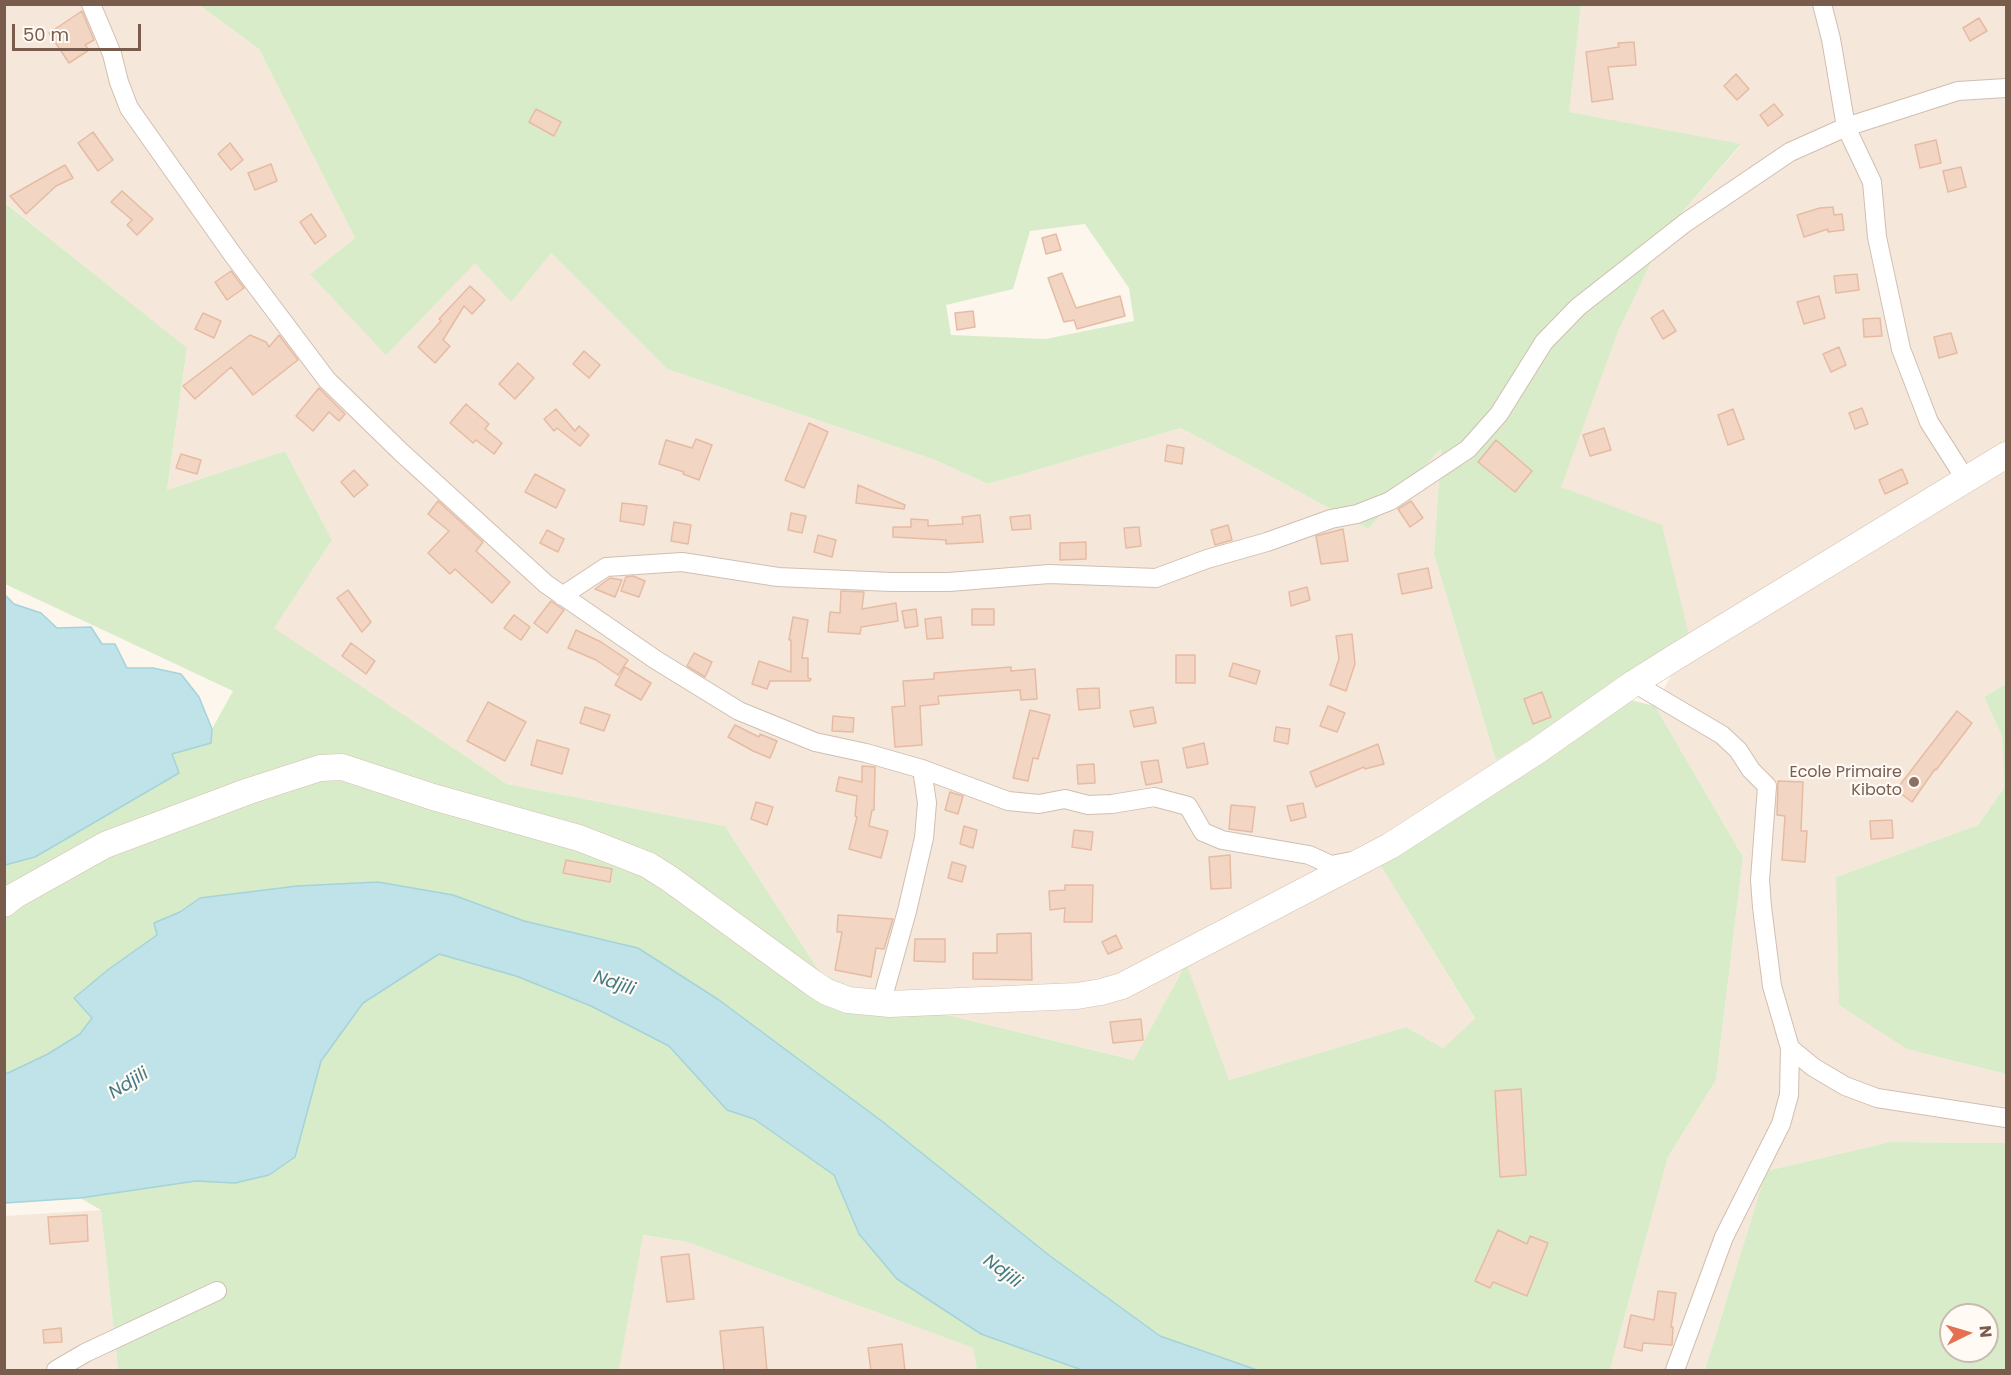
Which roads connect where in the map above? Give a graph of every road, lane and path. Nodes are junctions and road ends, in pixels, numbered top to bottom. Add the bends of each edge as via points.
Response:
1 (91, 4) edge
2 (1822, 4) edge
3 (2007, 88) edge
4 (1846, 127) junction
5 (2007, 454) edge
6 (1966, 480) junction
7 (562, 596) junction
8 (1634, 683) junction
9 (922, 769) junction
10 (1390, 846) junction
11 (4, 904) edge
12 (881, 1004) junction
13 (1790, 1048) junction
14 (2007, 1118) edge
15 (217, 1291) dead end
16 (56, 1371) edge
17 (1675, 1371) edge

1 - 7 street via 129,108 327,380
2 - 4 street
3 - 4 street via 1958,91
4 - 6 street via 1872,182 1877,237 1901,349 1929,422
4 - 7 street via 1790,152 1685,224 1578,307 1544,342 1499,414 1468,449 1390,501 1368,510 1156,578 1049,574 891,582 778,577 682,562 606,567
5 - 6 street
6 - 8 street
7 - 9 street via 739,711 815,742
8 - 10 street
8 - 13 street via 1722,735 1767,786 1760,880 1762,907 1772,986
9 - 10 street via 1008,801 1039,804 1065,799 1088,805 1154,797 1188,806 1203,832 1222,840 1309,855 1331,865 1359,860
9 - 12 street via 927,803 924,838
10 - 12 street via 1122,986 1077,996
11 - 12 street via 105,845 249,791 320,768 342,767 579,838 648,865 827,992 848,1000
13 - 14 street via 1845,1086 1877,1098
13 - 17 street via 1789,1095 1781,1124 1724,1237
15 - 16 street via 85,1353

